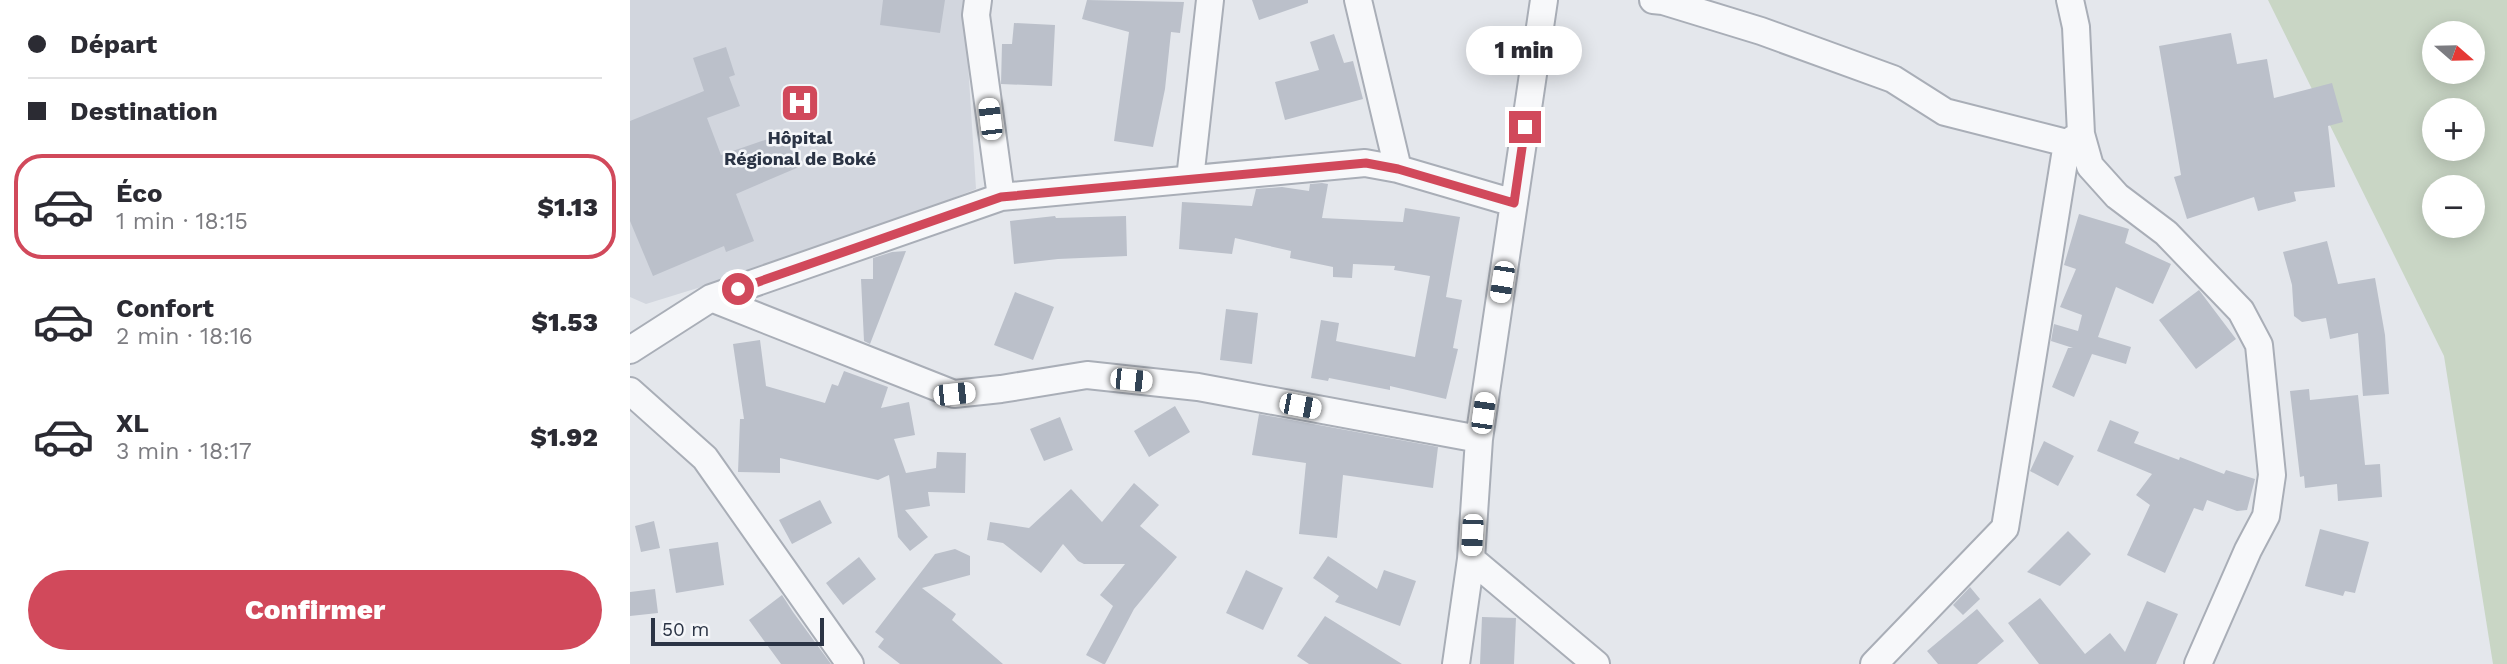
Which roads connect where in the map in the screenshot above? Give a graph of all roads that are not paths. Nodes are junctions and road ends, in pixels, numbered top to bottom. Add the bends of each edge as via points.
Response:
1 (978, 0) edge
2 (1210, 0) edge
3 (1358, 0) edge
4 (1544, 0) edge
5 (1653, 0) edge
6 (2070, 0) edge
7 (2074, 139) junction
8 (1398, 169) junction
9 (1190, 179) junction
10 (1001, 197) junction
11 (1514, 203) junction
12 (711, 298) junction
13 (630, 350) edge
14 (630, 391) edge
15 (1479, 439) junction
16 (1471, 559) junction
17 (850, 664) edge
18 (1456, 664) edge
19 (1596, 664) edge
20 (1874, 664) edge
21 (2198, 664) edge

1 - 10 street via 976,15
2 - 9 street
3 - 8 street
4 - 11 street
5 - 7 street via 1761,31 1894,79 1945,112
6 - 7 street via 2076,27
7 - 20 street via 2005,528
7 - 21 street via 2117,196 2166,233 2241,312 2259,345 2272,474 2266,516
8 - 9 street via 1366,163
8 - 11 street
9 - 10 street
10 - 12 street
11 - 15 street
12 - 13 street
12 - 15 street via 954,394 1087,375 1198,387
14 - 17 street via 705,458
15 - 16 street
16 - 18 street
16 - 19 street

